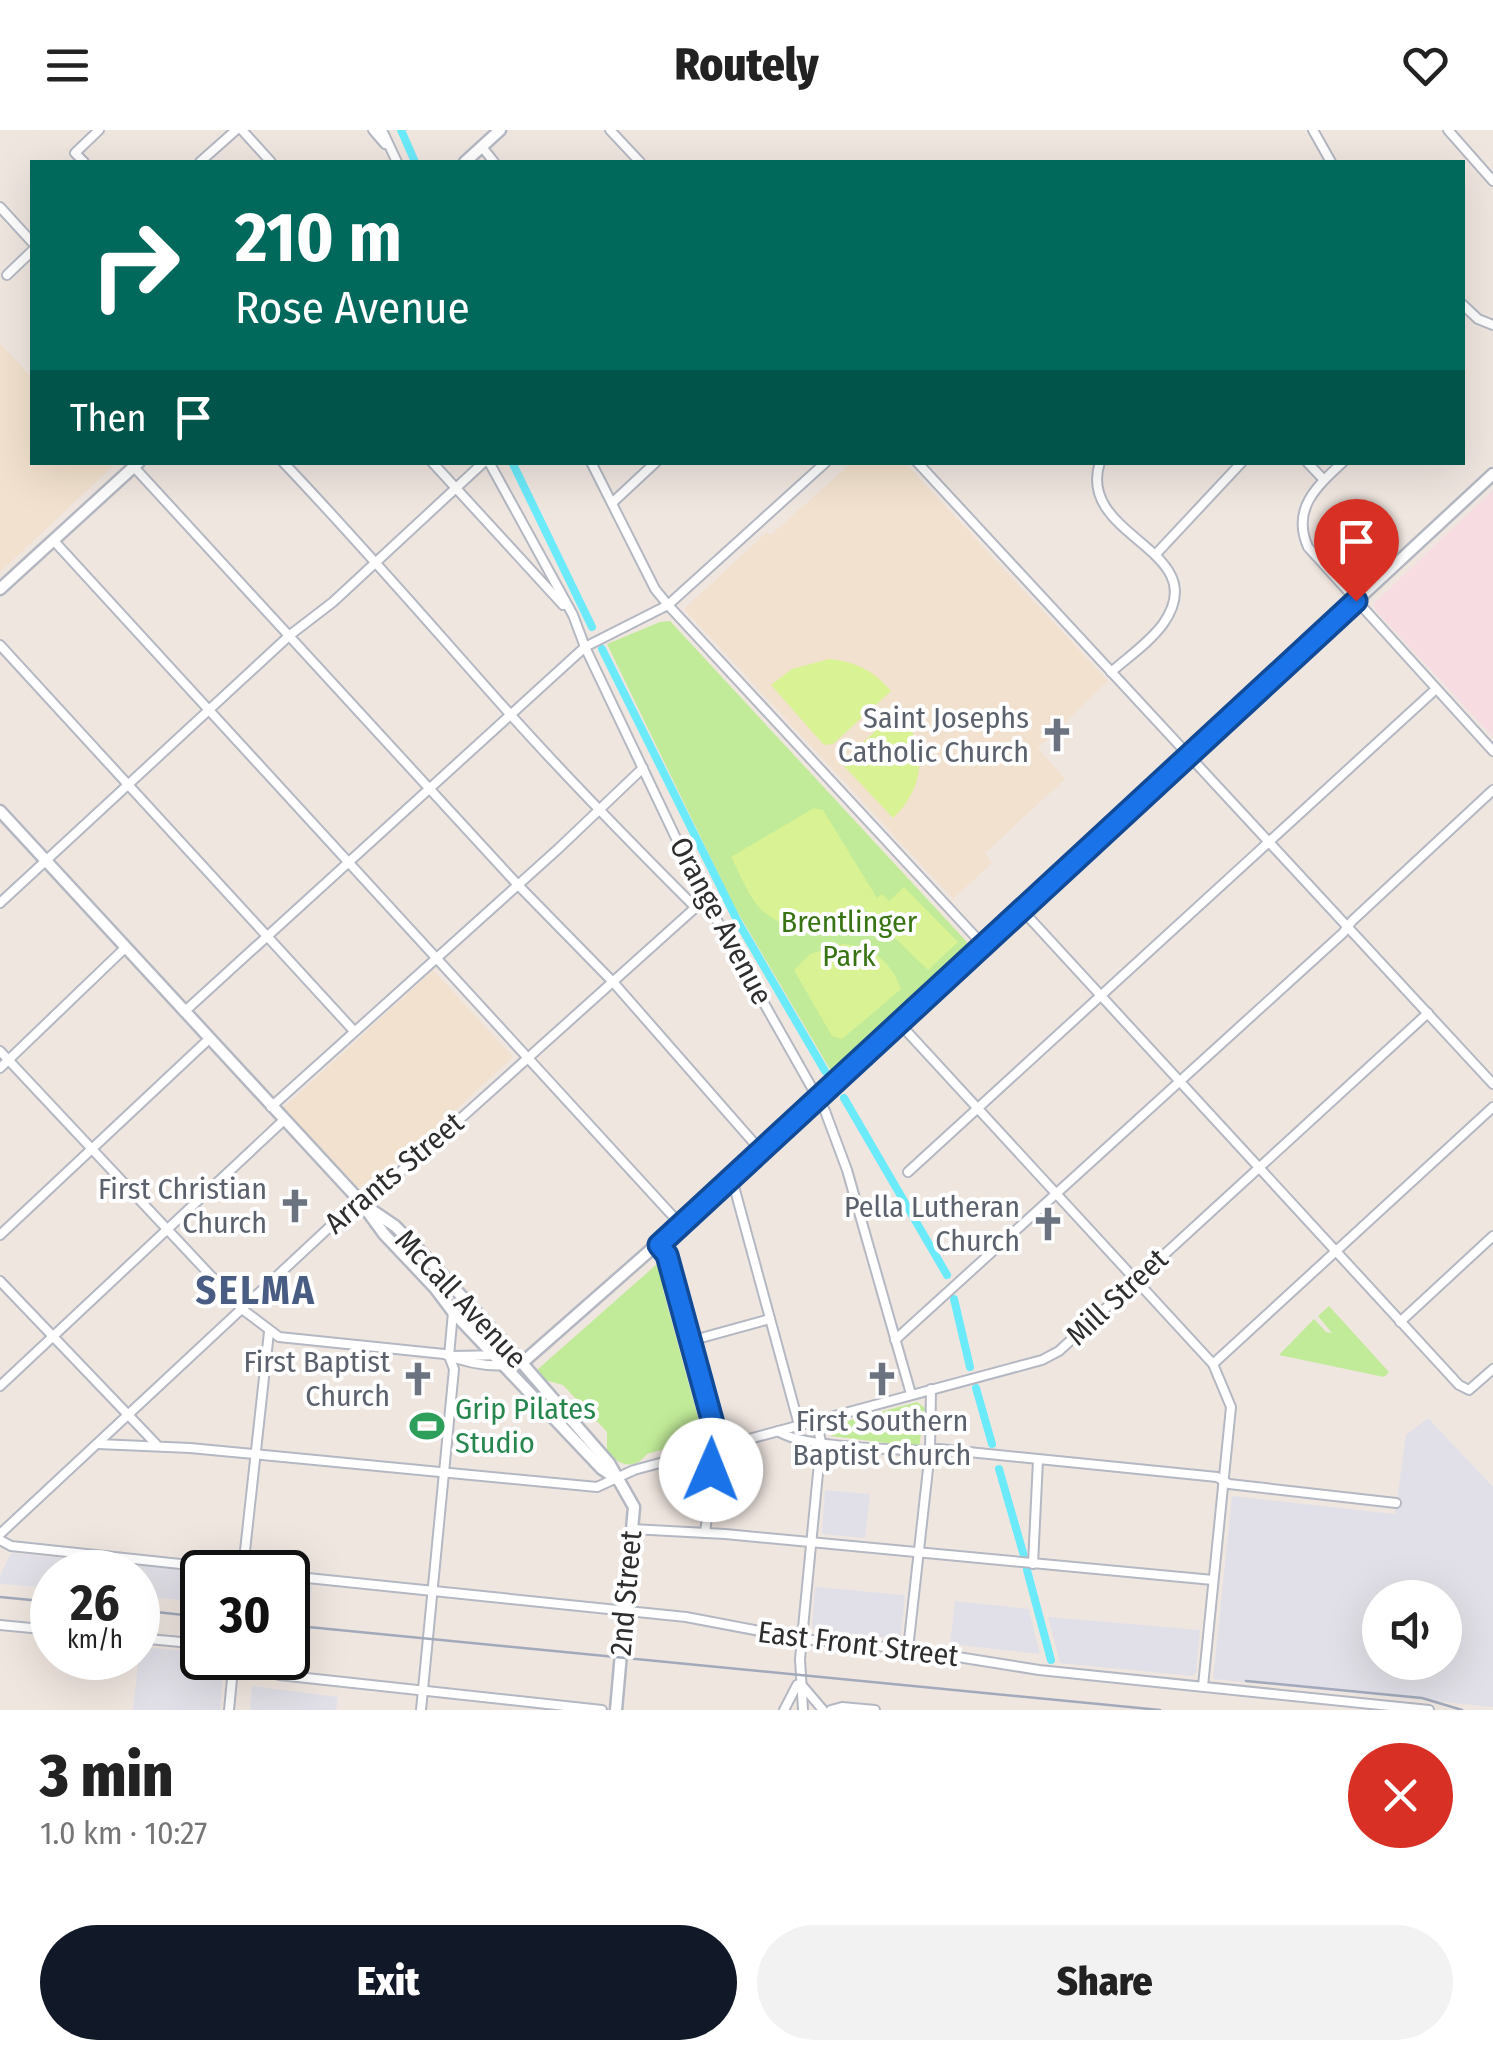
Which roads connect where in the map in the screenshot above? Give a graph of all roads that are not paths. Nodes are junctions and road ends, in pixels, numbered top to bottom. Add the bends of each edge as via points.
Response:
1 (100, 130) edge
2 (239, 130) edge
3 (373, 130) edge
4 (382, 130) edge
5 (500, 130) edge
6 (610, 130) edge
7 (1313, 130) edge
8 (1448, 130) edge
9 (482, 146) junction
10 (392, 151) junction
11 (82, 160) edge
12 (202, 160) edge
13 (269, 160) edge
14 (396, 160) edge
15 (467, 160) edge
16 (492, 160) edge
17 (638, 160) edge
18 (1330, 160) edge
19 (1493, 181) edge
20 (0, 208) edge
21 (30, 240) edge
22 (30, 252) edge
23 (7, 274) dead end
24 (1465, 307) edge
25 (1493, 325) edge
26 (136, 465) edge
27 (286, 465) edge
28 (435, 465) edge
29 (483, 465) edge
30 (489, 465) edge
31 (593, 465) edge
32 (653, 465) edge
33 (823, 465) edge
34 (920, 465) edge
35 (1100, 465) edge
36 (1239, 465) edge
37 (1310, 465) edge
38 (1341, 465) edge
39 (1493, 474) edge
40 (1324, 480) junction
41 (456, 488) junction
42 (612, 503) junction
43 (54, 540) junction
44 (1156, 554) junction
45 (377, 561) junction
46 (0, 589) edge
47 (1356, 601) junction
48 (668, 605) junction
49 (573, 615) junction
50 (290, 636) junction
51 (0, 645) edge
52 (585, 647) junction
53 (1112, 672) junction
54 (1436, 688) junction
55 (210, 710) junction
56 (510, 715) junction
57 (1493, 750) edge
58 (1190, 757) junction
59 (643, 768) junction
60 (129, 783) junction
61 (429, 788) junction
62 (1493, 790) edge
63 (598, 809) junction
64 (0, 811) edge
65 (1270, 843) junction
66 (44, 861) junction
67 (348, 862) junction
68 (517, 884) junction
69 (704, 899) junction
70 (0, 902) edge
71 (696, 907) junction
72 (1022, 911) junction
73 (1348, 927) junction
74 (267, 936) junction
75 (984, 946) junction
76 (126, 948) junction
77 (435, 958) junction
78 (613, 982) junction
79 (1102, 996) junction
80 (184, 1012) junction
81 (1428, 1013) junction
82 (900, 1024) junction
83 (354, 1032) junction
84 (209, 1039) junction
85 (0, 1051) edge
86 (527, 1057) junction
87 (8, 1060) junction
88 (0, 1068) edge
89 (1180, 1081) junction
90 (1493, 1084) edge
91 (818, 1100) junction
92 (271, 1107) junction
93 (1493, 1107) edge
94 (979, 1108) junction
95 (284, 1120) junction
96 (91, 1150) junction
97 (762, 1152) junction
98 (1259, 1168) junction
99 (908, 1172) dead end
100 (732, 1179) junction
101 (1057, 1194) junction
102 (360, 1201) junction
103 (682, 1225) junction
104 (168, 1230) junction
105 (0, 1235) edge
106 (1493, 1236) edge
107 (659, 1245) junction
108 (1336, 1252) junction
109 (0, 1280) edge
110 (1136, 1280) junction
111 (242, 1309) junction
112 (453, 1312) junction
113 (770, 1319) junction
114 (1400, 1322) junction
115 (269, 1332) junction
116 (53, 1336) junction
117 (895, 1340) junction
118 (690, 1341) junction
119 (449, 1356) junction
120 (498, 1357) junction
121 (522, 1358) junction
122 (1213, 1364) junction
123 (506, 1366) junction
124 (1493, 1369) edge
125 (0, 1386) edge
126 (931, 1389) junction
127 (911, 1394) junction
128 (127, 1416) junction
129 (816, 1420) junction
130 (799, 1425) junction
131 (778, 1431) junction
132 (821, 1442) junction
133 (98, 1444) junction
134 (160, 1446) junction
135 (715, 1448) junction
136 (930, 1451) junction
137 (254, 1454) junction
138 (1038, 1460) junction
139 (443, 1473) junction
140 (618, 1480) junction
141 (1223, 1480) junction
142 (1396, 1502) dead end
143 (632, 1528) junction
144 (705, 1533) junction
145 (0, 1537) edge
146 (811, 1543) junction
147 (245, 1550) edge
148 (919, 1552) junction
149 (180, 1563) edge
150 (1033, 1564) junction
151 (310, 1578) edge
152 (1213, 1580) junction
153 (432, 1590) junction
154 (626, 1611) junction
155 (0, 1625) edge
156 (30, 1628) edge
157 (802, 1640) junction
158 (908, 1649) junction
159 (310, 1678) edge
160 (234, 1680) edge
161 (799, 1681) junction
162 (1203, 1686) junction
163 (422, 1691) junction
164 (229, 1710) edge
165 (421, 1710) edge
166 (602, 1710) edge
167 (616, 1710) edge
168 (784, 1710) edge
169 (803, 1710) edge
170 (827, 1710) edge
171 (875, 1710) edge
172 (1429, 1710) edge

1 - 11 street via 76,153
2 - 12 street
2 - 13 street
3 - 10 street
4 - 10 street
5 - 9 street
6 - 17 street
7 - 18 street
8 - 19 street
9 - 15 street
9 - 16 street
10 - 14 street
20 - 21 street
22 - 23 street
24 - 25 street
26 - 43 street
26 - 50 street
27 - 45 street
28 - 41 street
29 - 41 street
30 - 49 street, Orange Avenue
31 - 42 street
32 - 42 street
33 - 48 street
34 - 53 street
35 - 44 street via 1096,488 1104,508
36 - 44 street
37 - 40 street
38 - 40 street
39 - 47 street
40 - 47 street via 1306,502 1303,535
41 - 45 street
41 - 49 street
42 - 48 street
43 - 46 street
43 - 55 street
44 - 53 street via 1172,579 1171,608 1160,628
45 - 50 street
45 - 56 street
47 - 54 street
47 - 58 street
48 - 52 street
48 - 75 street
49 - 52 street, Orange Avenue
50 - 55 street
50 - 61 street
51 - 60 street
52 - 56 street
52 - 59 street, Orange Avenue
53 - 58 street
54 - 57 street
54 - 65 street
55 - 60 street
55 - 67 street
56 - 61 street
56 - 63 street
58 - 65 street
58 - 72 street
59 - 63 street
59 - 69 street, Orange Avenue
60 - 66 street
60 - 74 street
61 - 67 street
61 - 68 street
62 - 73 street
63 - 68 street
63 - 71 street
64 - 66 street, McCall Avenue
65 - 73 street
65 - 79 street
66 - 70 street
66 - 76 street, McCall Avenue
67 - 74 street
67 - 77 street
68 - 77 street
68 - 78 street
69 - 71 street, Arrants Street
69 - 91 street, Orange Avenue
71 - 78 street, Arrants Street
72 - 75 street
72 - 79 street
73 - 81 street
73 - 89 street
74 - 80 street
74 - 83 street
75 - 82 street
76 - 80 street, McCall Avenue
76 - 87 street
77 - 83 street
77 - 86 street
78 - 86 street, Arrants Street
78 - 97 street
79 - 89 street
79 - 94 street
80 - 84 street, McCall Avenue
81 - 90 street
81 - 98 street, Mill Street
82 - 91 street
82 - 94 street
83 - 92 street
84 - 92 street, McCall Avenue
84 - 96 street
85 - 87 street
86 - 102 street, Arrants Street
86 - 103 street
87 - 88 street
87 - 96 street
89 - 98 street
89 - 101 street
91 - 97 street
91 - 117 street, Orange Avenue via 847,1170
92 - 95 street, McCall Avenue
93 - 108 street
94 - 99 street
94 - 101 street
95 - 102 street, McCall Avenue
95 - 104 street
96 - 104 street
96 - 105 street
97 - 100 street
98 - 108 street
98 - 110 street, Mill Street
100 - 103 street
100 - 113 street
101 - 110 street
101 - 117 street
102 - 111 street, Arrants Street
102 - 112 street, McCall Avenue
102 - 121 street, McCall Avenue via 395,1226
103 - 107 street
104 - 111 street
104 - 116 street
106 - 114 street
107 - 118 street
107 - 121 street
108 - 114 street
108 - 122 street
109 - 116 street
110 - 122 street
110 - 126 street, Mill Street via 1051,1356
111 - 115 street
111 - 128 street, Arrants Street
112 - 119 street
112 - 120 street, McCall Avenue
113 - 118 street
113 - 130 street
114 - 124 street via 1459,1385 1469,1390
115 - 119 street
115 - 137 street
116 - 125 street
116 - 128 street
117 - 127 street, Orange Avenue
118 - 135 street
119 - 120 street
119 - 123 street
119 - 139 street via 454,1367
120 - 121 street
120 - 123 street, McCall Avenue
121 - 123 street
121 - 140 street, McCall Avenue
122 - 141 street via 1231,1407
123 - 140 street, McCall Avenue
126 - 127 street, Mill Street
126 - 136 street
127 - 129 street, Mill Street
128 - 133 street, Arrants Street
128 - 134 street
129 - 130 street, Mill Street
129 - 132 street
130 - 131 street, Mill Street
131 - 132 street
131 - 135 street, Mill Street
132 - 136 street
132 - 146 street
133 - 134 street, Mill Street
133 - 145 street, Arrants Street
134 - 137 street, Mill Street
135 - 140 street, Mill Street
135 - 144 street
136 - 138 street
136 - 148 street
137 - 139 street, Mill Street
137 - 147 street
138 - 141 street
138 - 150 street
139 - 140 street, Mill Street via 597,1487
139 - 153 street
140 - 143 street, 2nd Street via 634,1507
141 - 142 street
141 - 152 street
143 - 144 street
143 - 154 street, 2nd Street
144 - 146 street
145 - 149 street via 11,1546
146 - 148 street
146 - 157 street
148 - 150 street
148 - 158 street
150 - 152 street
151 - 153 street, East Front Street
152 - 162 street
153 - 154 street, East Front Street
153 - 163 street
154 - 157 street, East Front Street
154 - 167 street, 2nd Street
155 - 156 street
157 - 158 street, East Front Street
157 - 161 street
158 - 162 street, East Front Street
159 - 163 street
160 - 164 street
161 - 168 street
161 - 169 street
161 - 170 street
162 - 172 street, East Front Street
163 - 165 street
163 - 166 street
170 - 171 street

